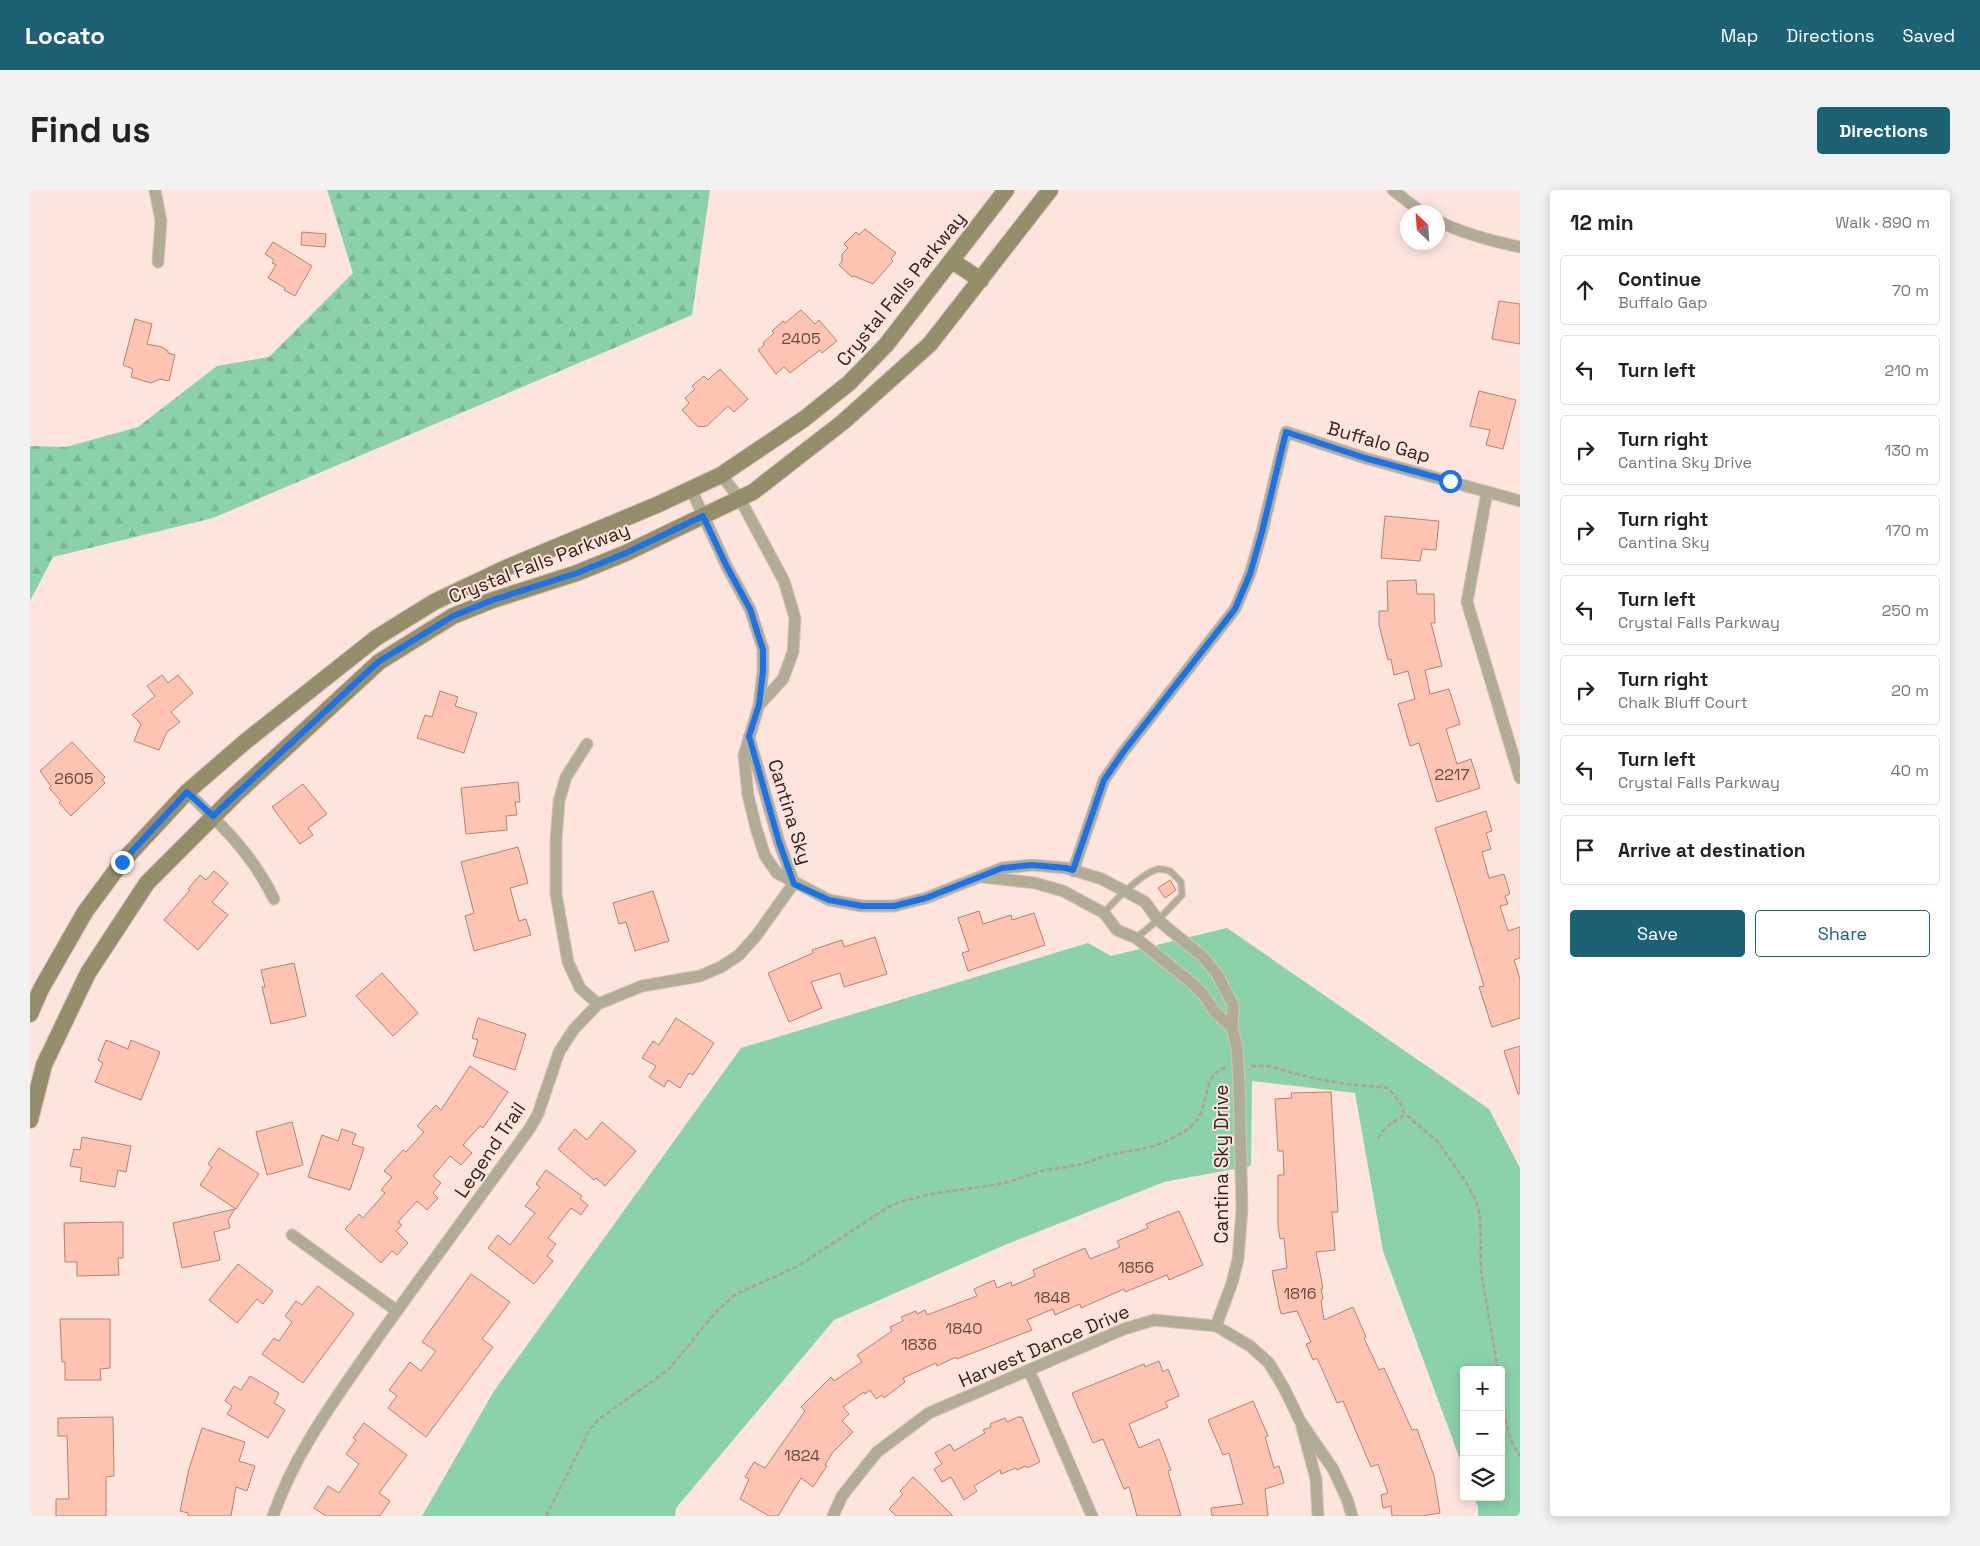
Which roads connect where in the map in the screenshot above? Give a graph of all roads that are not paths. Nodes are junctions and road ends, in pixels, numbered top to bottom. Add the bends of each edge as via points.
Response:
1 (155, 190) edge
2 (1006, 190) edge
3 (1050, 190) edge
4 (1393, 190) edge
5 (1412, 205) edge
6 (1445, 225) edge
7 (1520, 247) edge
8 (952, 261) junction
9 (158, 262) dead end
10 (981, 280) junction
11 (721, 475) junction
12 (691, 489) junction
13 (1487, 492) junction
14 (740, 499) junction
15 (1520, 501) edge
16 (703, 516) junction
17 (759, 705) junction
18 (749, 736) junction
19 (587, 744) dead end
20 (1520, 778) edge
21 (187, 792) junction
22 (213, 816) junction
23 (1073, 870) junction
24 (982, 877) junction
25 (794, 884) junction
26 (1126, 891) junction
27 (274, 899) dead end
28 (1104, 913) junction
29 (1158, 920) junction
30 (1136, 938) junction
31 (598, 1004) junction
32 (30, 1014) edge
33 (1232, 1028) junction
34 (30, 1120) edge
35 (292, 1235) dead end
36 (397, 1311) junction
37 (1216, 1326) junction
38 (1029, 1370) junction
39 (1300, 1420) junction
40 (273, 1516) edge
41 (833, 1516) edge
42 (1092, 1516) edge
43 (1318, 1516) edge
44 (1352, 1516) edge

1 - 9 street via 161,222
2 - 8 street, Crystal Falls Parkway
3 - 10 street, Crystal Falls Parkway
4 - 5 street
6 - 7 street via 1457,231
8 - 10 street
8 - 11 street, Crystal Falls Parkway via 886,345 849,383 804,419
10 - 14 street, Crystal Falls Parkway via 930,344 843,422
11 - 12 street, Crystal Falls Parkway
11 - 14 street, Cantina Sky
12 - 16 street, Cantina Sky
12 - 21 street, Crystal Falls Parkway via 434,602 376,638
13 - 15 street, Buffalo Gap
13 - 20 street via 1467,602
13 - 23 street, Buffalo Gap via 1286,432 1250,574 1235,609 1104,780
14 - 16 street, Crystal Falls Parkway
14 - 17 street, Cantina Sky via 784,581 795,618 793,652 783,679
16 - 17 street, Cantina Sky via 757,628 763,650
16 - 22 street, Crystal Falls Parkway via 577,573 453,616 378,662
17 - 18 street, Cantina Sky
18 - 25 street, Cantina Sky
18 - 25 street, Cantina Sky via 744,755 748,795 756,828 765,856 777,873
19 - 31 street via 566,777 559,801 556,894 568,962 580,988
21 - 22 street
21 - 32 street, Crystal Falls Parkway via 122,862 85,912
22 - 27 street via 254,862
22 - 34 street, Crystal Falls Parkway via 148,883 88,973 44,1065
23 - 24 street, Cantina Sky Drive via 1032,865 1002,868
23 - 26 street, Cantina Sky Drive
24 - 25 street, Cantina Sky Drive via 894,906 862,906 829,900
24 - 28 street, Cantina Sky Drive via 1035,883 1063,892
25 - 31 street, Legend Trail via 756,936 739,955 721,967 700,976 642,986
26 - 28 lane
26 - 29 street, Cantina Sky Drive via 1145,902
26 - 29 lane via 1158,869 1170,871 1181,882 1182,895
28 - 30 street, Cantina Sky Drive via 1117,930
29 - 30 lane
29 - 33 street, Cantina Sky Drive via 1202,956 1217,974 1233,1006
30 - 33 street, Cantina Sky Drive via 1204,994
31 - 36 street, Legend Trail via 574,1029 559,1052 530,1128
33 - 37 street, Cantina Sky Drive via 1238,1066 1242,1231 1232,1283
35 - 36 street
36 - 40 street, Legend Trail via 316,1426
37 - 38 street, Harvest Dance Drive via 1154,1320 1124,1329
37 - 39 street, Harvest Dance Drive via 1250,1346 1269,1363
38 - 41 street, Harvest Dance Drive via 930,1413 877,1452 842,1496
38 - 42 street
39 - 43 street, Harvest Dance Drive via 1316,1479
39 - 44 street, Harvest Dance Drive via 1334,1469

